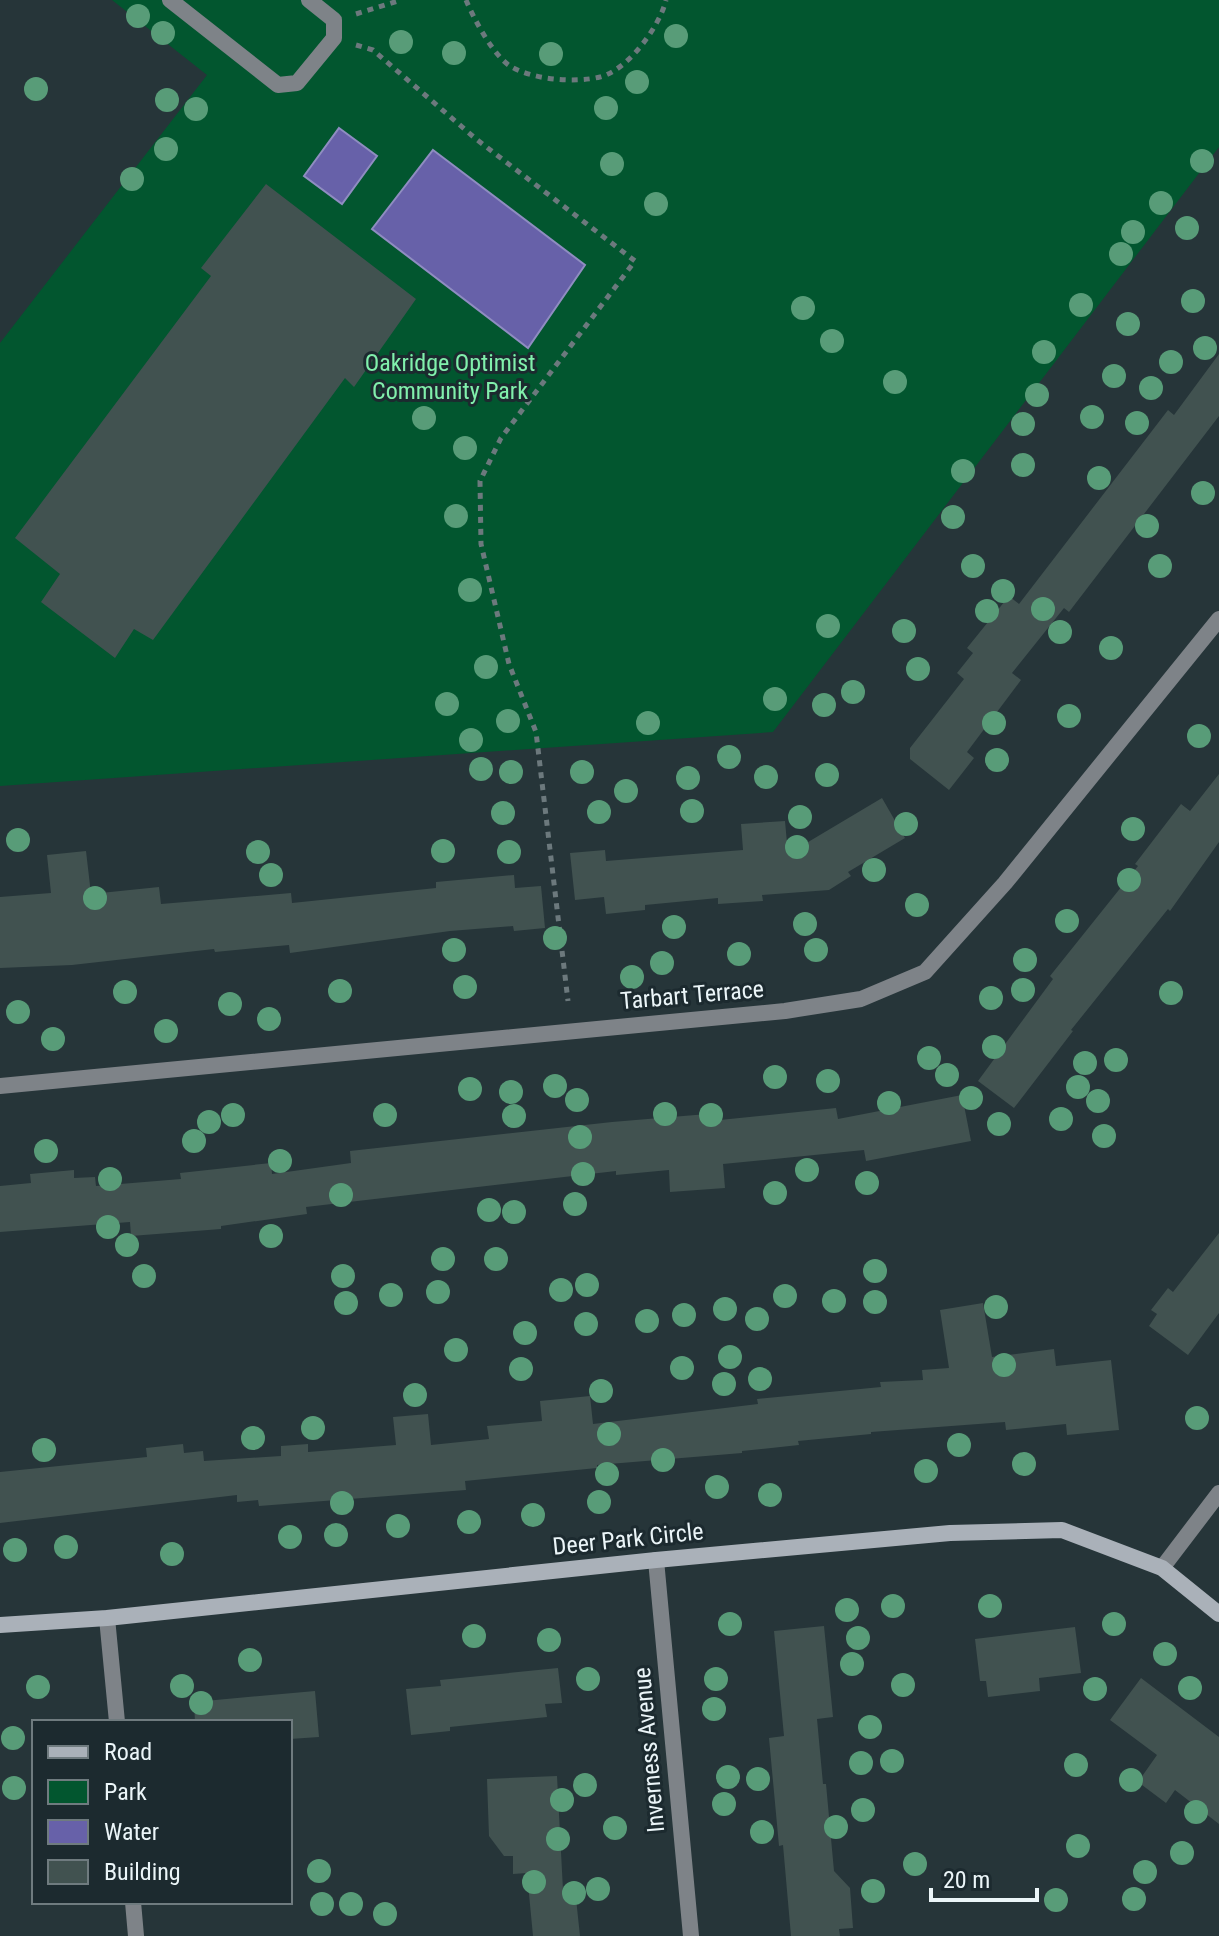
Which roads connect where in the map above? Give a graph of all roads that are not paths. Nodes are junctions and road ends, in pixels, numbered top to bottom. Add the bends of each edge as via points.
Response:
1 (170, 0) edge
2 (309, 0) edge
3 (1219, 619) edge
4 (0, 1086) edge
5 (1219, 1493) edge
6 (656, 1560) junction
7 (1162, 1568) junction
8 (1219, 1614) edge
9 (107, 1618) junction
10 (0, 1625) edge
11 (117, 1720) edge
12 (133, 1904) edge
13 (136, 1936) edge
14 (691, 1936) edge

1 - 2 street via 278,85 297,83 334,29
3 - 4 street, Tarbart Terrace via 1005,883 925,972 861,999 785,1011
5 - 7 street
6 - 7 street, Deer Park Circle via 950,1533 1062,1530
6 - 9 street, Deer Park Circle
6 - 14 street, Inverness Avenue
7 - 8 street, Deer Park Circle
9 - 10 street, Deer Park Circle
9 - 11 street
12 - 13 street

